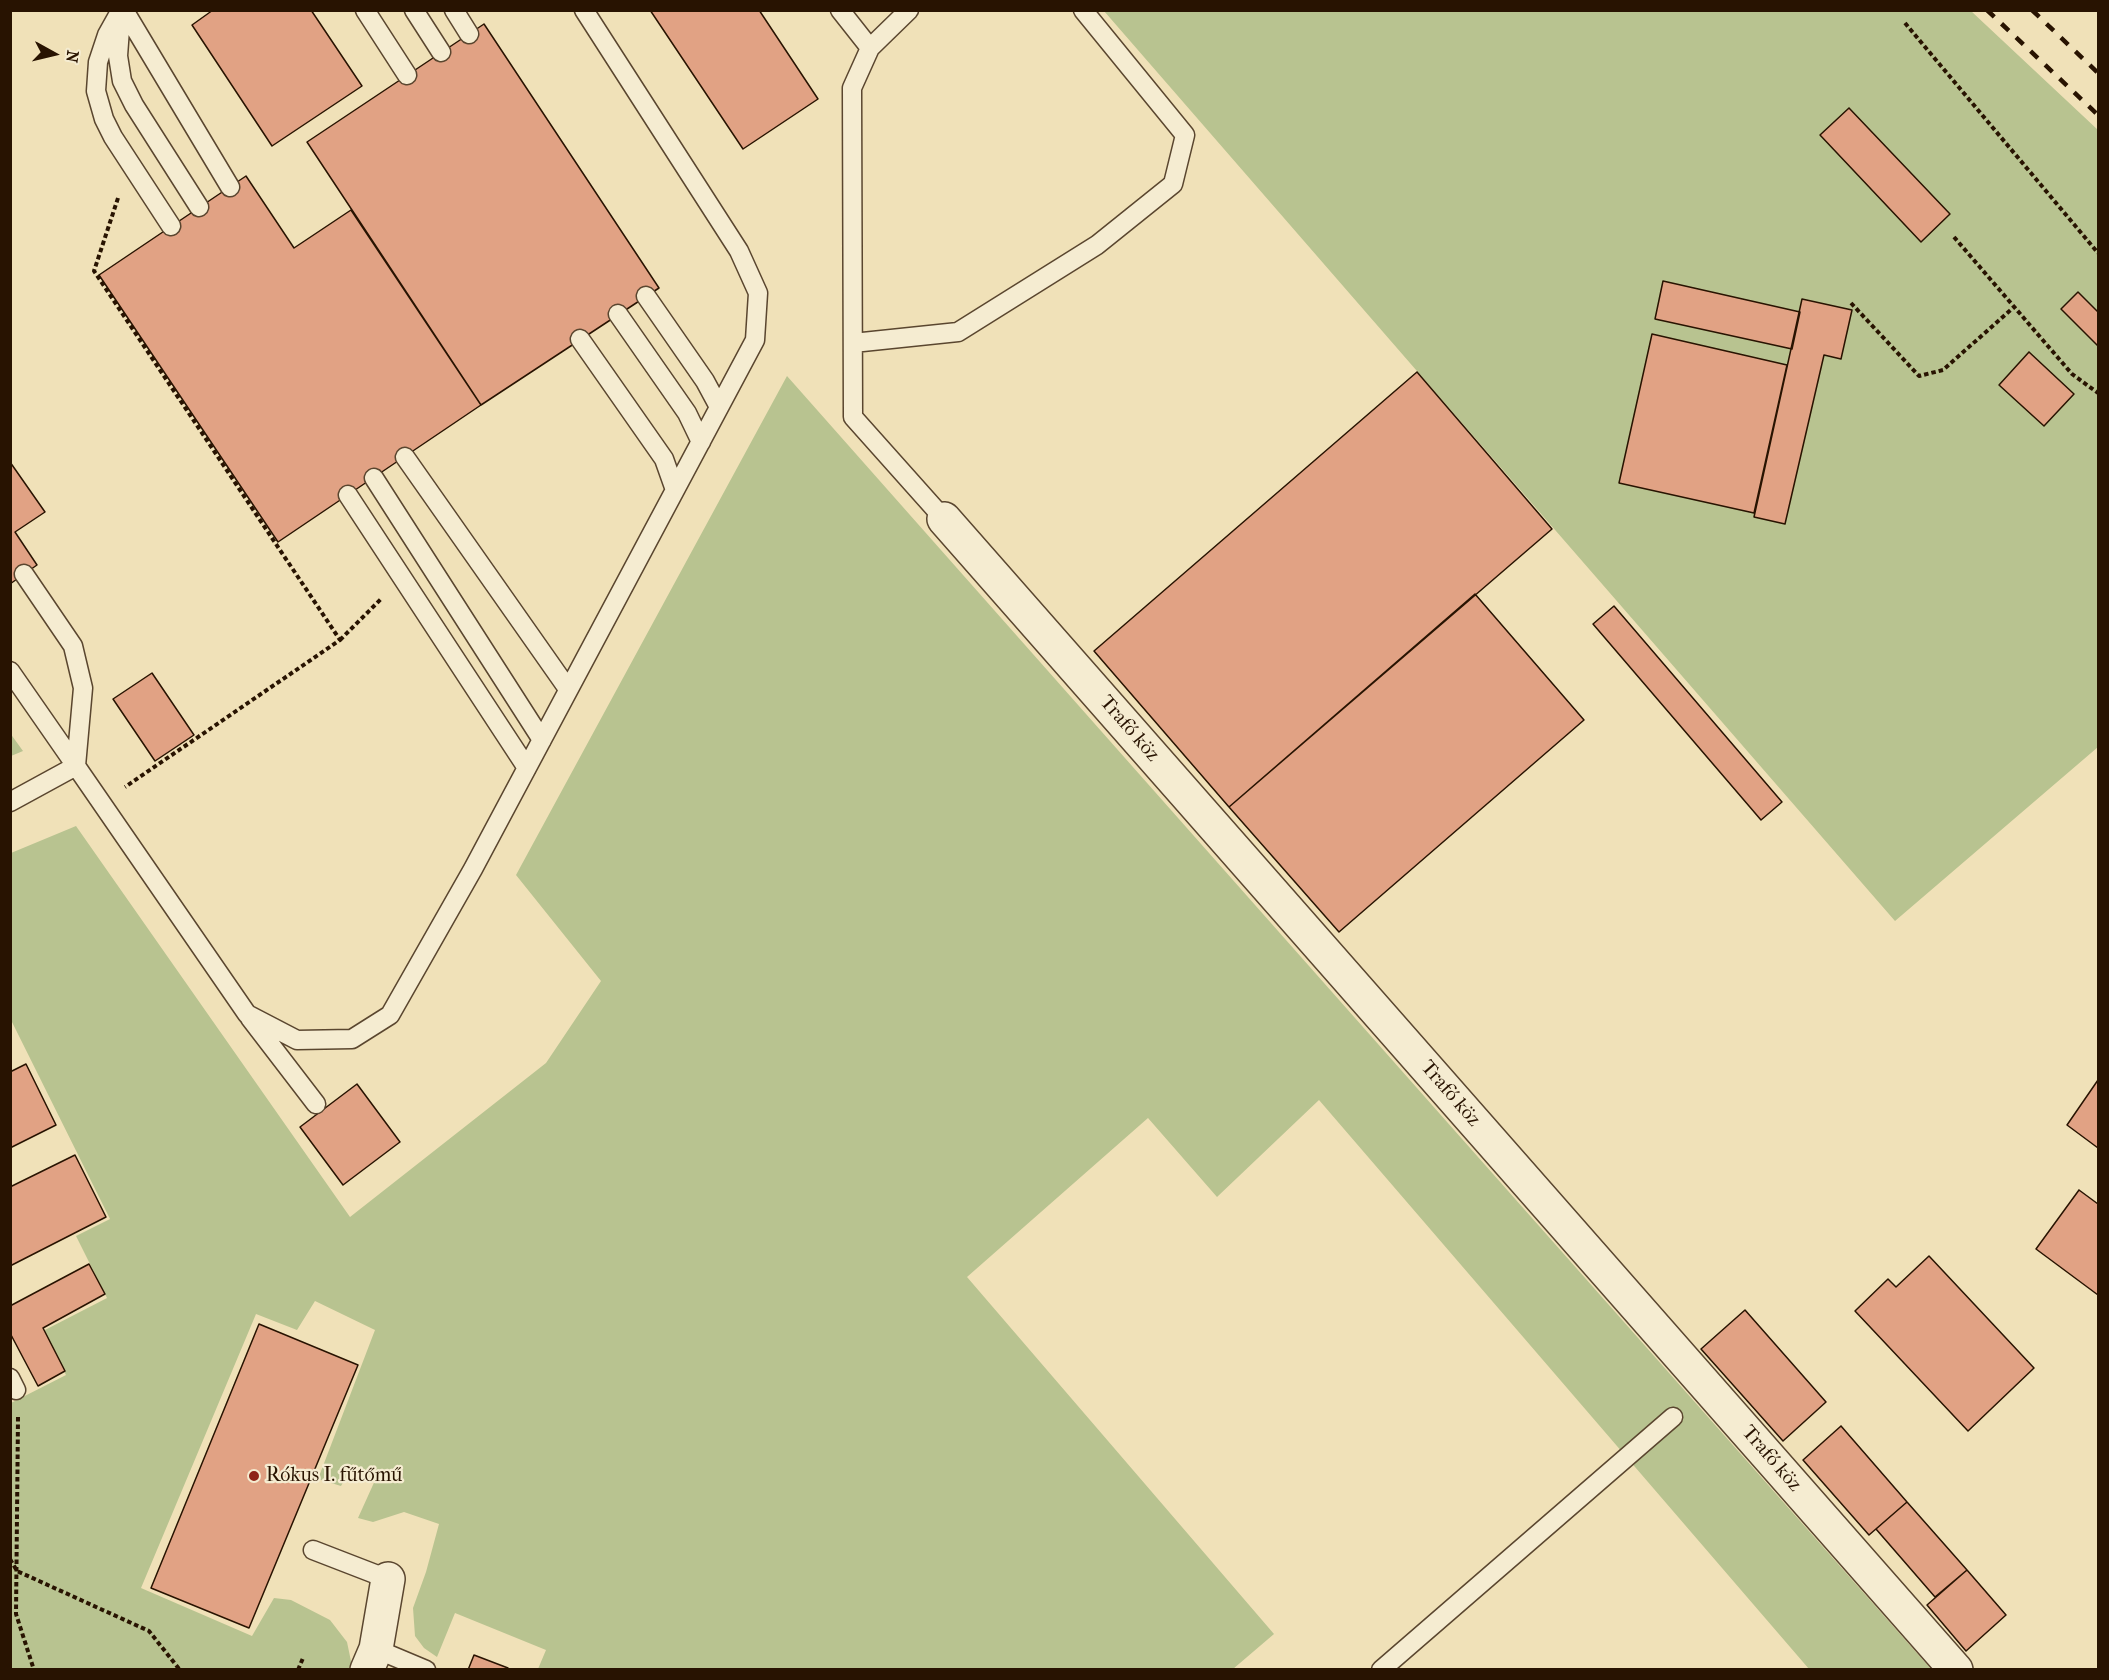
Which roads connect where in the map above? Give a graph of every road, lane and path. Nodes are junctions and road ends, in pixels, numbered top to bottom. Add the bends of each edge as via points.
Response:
1 (122, 10) edge
2 (366, 10) edge
3 (414, 10) edge
4 (454, 10) edge
5 (584, 10) edge
6 (840, 10) edge
7 (909, 10) edge
8 (1083, 10) edge
9 (1905, 23) dead end
10 (469, 34) dead end
11 (870, 48) junction
12 (441, 52) dead end
13 (407, 75) dead end
14 (131, 164) junction
15 (230, 186) dead end
16 (199, 207) dead end
17 (171, 226) dead end
18 (1954, 237) dead end
19 (2098, 253) edge
20 (646, 296) dead end
21 (1851, 303) dead end
22 (2014, 307) junction
23 (618, 314) dead end
24 (580, 339) dead end
25 (853, 343) junction
26 (2098, 393) edge
27 (719, 407) junction
28 (701, 442) junction
29 (405, 457) dead end
30 (374, 478) dead end
31 (675, 490) junction
32 (348, 495) dead end
33 (944, 519) joint
34 (24, 574) dead end
35 (402, 578) junction
36 (340, 640) junction
37 (10, 671) edge
38 (568, 689) junction
39 (542, 740) junction
40 (76, 765) junction
41 (527, 768) junction
42 (10, 802) edge
43 (101, 802) junction
44 (247, 1014) junction
45 (316, 1104) dead end
46 (15, 1392) edge
47 (1673, 1417) dead end
48 (313, 1550) dead end
49 (10, 1559) edge
50 (17, 1571) junction
51 (388, 1579) joint
52 (303, 1658) dead end
53 (371, 1659) edge
54 (34, 1670) edge
55 (180, 1670) edge
56 (298, 1670) edge
57 (426, 1670) edge
58 (1381, 1670) edge
59 (1956, 1670) edge

1 - 14 lane via 106,35 98,62 96,91 104,119
1 - 15 lane
1 - 16 lane via 118,56 122,81
2 - 13 lane
3 - 12 lane
4 - 10 lane
5 - 27 lane via 739,251 758,293 755,340
6 - 11 lane
7 - 11 lane
8 - 25 lane via 1185,135 1173,184 1097,245 958,332
9 - 19 path
11 - 25 lane via 852,88
14 - 17 lane
14 - 36 path via 94,271
18 - 22 path
20 - 27 lane
21 - 22 path via 1919,375 1943,370
22 - 26 path via 2072,374
23 - 28 lane via 687,413
24 - 31 lane via 664,459
25 - 33 lane via 853,417
27 - 28 lane
28 - 31 lane
29 - 38 lane
30 - 39 lane
31 - 38 lane
32 - 35 lane
33 - 59 street, Trafó köz
34 - 40 lane via 73,646 83,688
35 - 36 path
35 - 41 lane
36 - 43 path
37 - 40 lane
38 - 39 lane
39 - 41 lane
40 - 42 lane
40 - 43 lane
41 - 44 lane via 390,1015 352,1039 297,1040
43 - 44 lane
44 - 45 lane
46 - 50 path
47 - 58 lane
48 - 51 lane
49 - 50 path
50 - 54 path via 16,1614
50 - 55 path via 149,1631
51 - 53 street
52 - 56 path
53 - 57 lane

